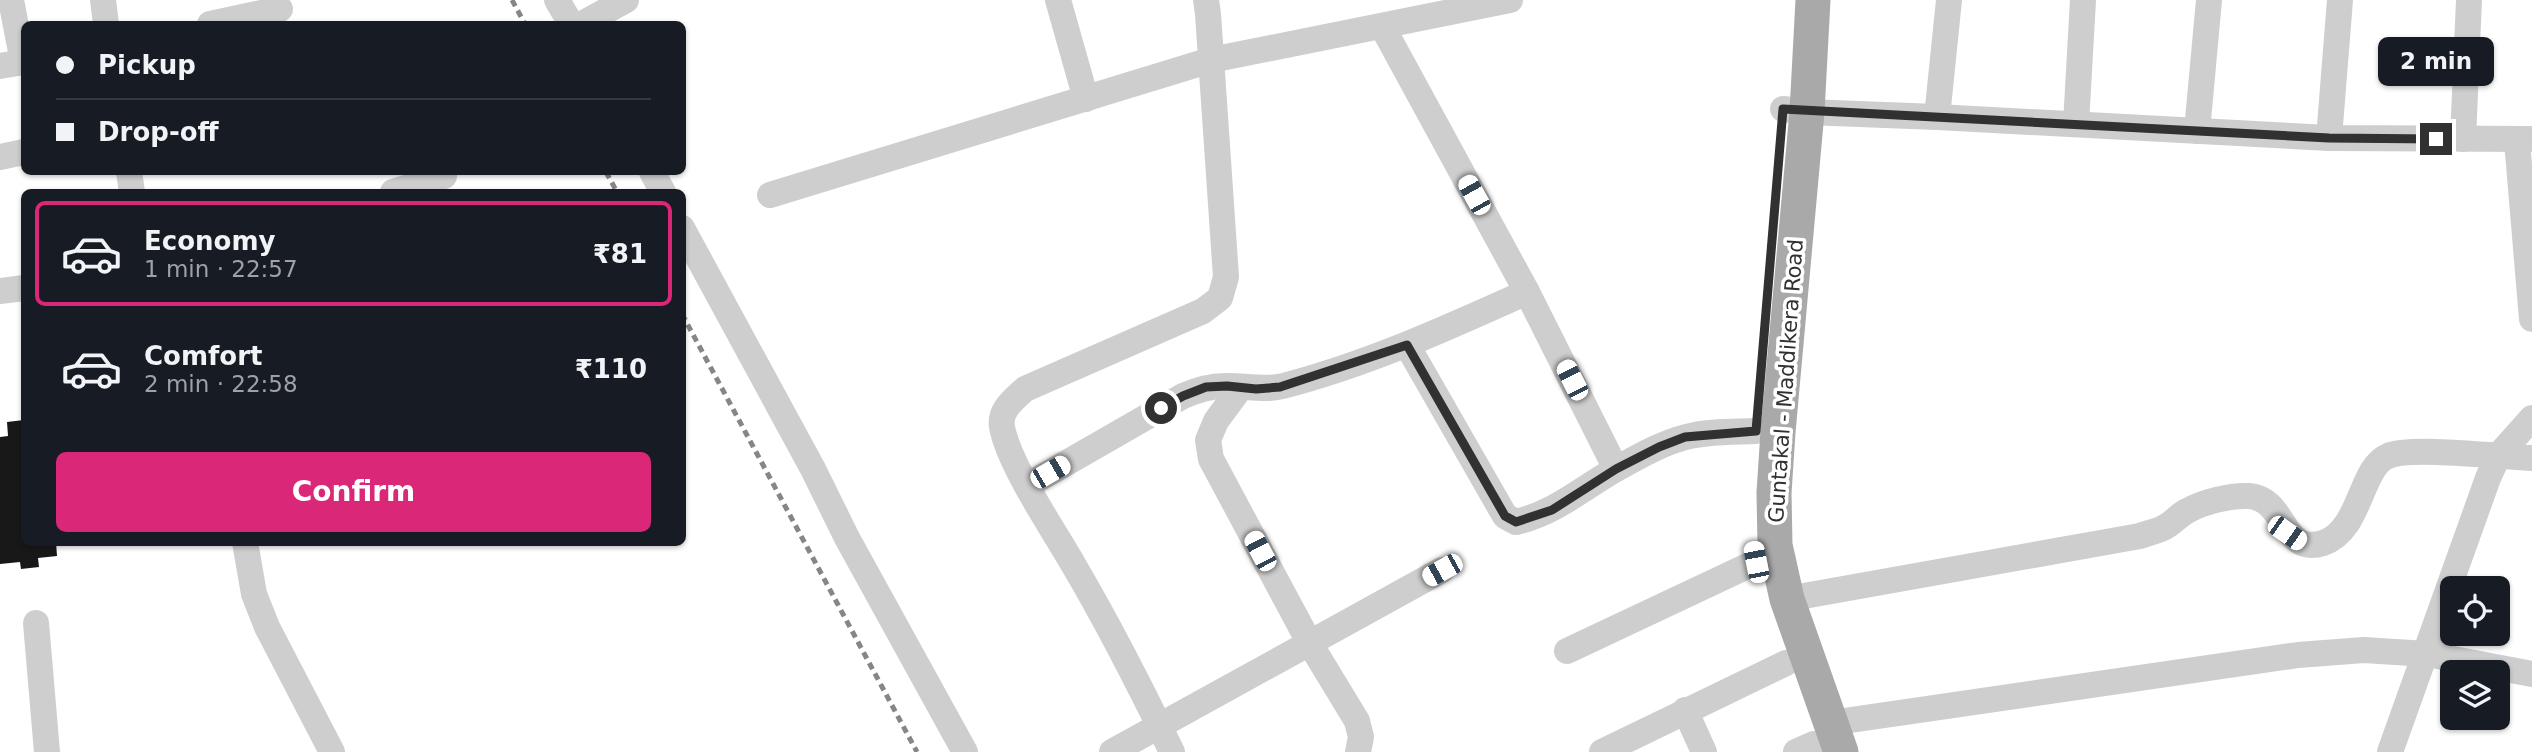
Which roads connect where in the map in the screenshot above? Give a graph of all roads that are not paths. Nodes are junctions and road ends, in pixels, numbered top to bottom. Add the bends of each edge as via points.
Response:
1 (11, 0) edge
2 (103, 0) edge
3 (557, 0) edge
4 (626, 0) edge
5 (1058, 0) edge
6 (1206, 0) edge
7 (1789, 0) edge
8 (1813, 0) edge
9 (1949, 0) edge
10 (2083, 0) edge
11 (2209, 0) edge
12 (2340, 0) edge
13 (2469, 0) edge
14 (1494, 2) edge
15 (280, 9) dead end
16 (106, 21) edge
17 (224, 21) edge
18 (568, 21) edge
19 (588, 21) edge
20 (1382, 26) junction
21 (1211, 60) junction
22 (16, 63) edge
23 (1086, 99) junction
24 (1795, 111) junction
25 (1937, 117) junction
26 (2076, 124) junction
27 (2197, 131) junction
28 (2329, 138) junction
29 (2463, 139) junction
30 (2525, 140) edge
31 (21, 153) edge
32 (0, 157) edge
33 (444, 176) dead end
34 (403, 189) edge
35 (770, 195) dead end
36 (686, 235) edge
37 (21, 288) edge
38 (0, 291) edge
39 (1527, 292) junction
40 (2532, 319) edge
41 (1407, 345) junction
42 (1241, 387) junction
43 (2532, 418) edge
44 (1756, 431) junction
45 (2498, 456) junction
46 (2532, 458) edge
47 (1616, 469) junction
48 (1028, 485) junction
49 (246, 546) edge
50 (1756, 562) junction
51 (1442, 570) dead end
52 (1787, 599) junction
53 (36, 623) dead end
54 (1309, 642) junction
55 (1567, 651) dead end
56 (2427, 654) junction
57 (1786, 663) junction
58 (2532, 674) edge
59 (1685, 710) junction
60 (1159, 726) junction
61 (1819, 745) edge
62 (1606, 751) edge
63 (47, 752) edge
64 (332, 752) edge
65 (965, 752) edge
66 (1112, 752) edge
67 (1172, 752) edge
68 (1358, 752) edge
69 (1704, 752) edge
70 (2390, 752) edge

1 - 22 street
2 - 16 street
3 - 18 street
4 - 19 street
5 - 23 street
6 - 21 street
7 - 24 main road, Guntakal - Maddikera Road
8 - 24 main road, Guntakal - Maddikera Road
9 - 25 street
10 - 26 street
11 - 27 street
12 - 28 street
13 - 29 street
14 - 20 street
15 - 17 street
20 - 21 street
20 - 39 street
21 - 23 street
21 - 48 street via 1226,277 1220,298 1203,311 1026,388 1007,405 1001,424
23 - 35 street
24 - 25 street
24 - 44 main road, Guntakal - Maddikera Road
24 - 52 main road, Guntakal - Maddikera Road via 1774,494 1775,545
25 - 26 street
26 - 27 street
27 - 28 street
28 - 29 street
29 - 30 street
30 - 40 street
31 - 32 street
33 - 34 street
36 - 65 street
37 - 38 street
39 - 41 street
39 - 47 street
41 - 42 street via 1280,387
41 - 47 street via 1505,516 1516,522 1552,510
42 - 48 street via 1206,387 1183,396
42 - 54 street via 1208,440 1211,459
43 - 45 street
44 - 47 street via 1685,437
44 - 50 main road, Guntakal - Maddikera Road via 1752,493
45 - 46 street
45 - 52 street via 2410,452 2388,456 2374,466 2358,506 2336,536 2321,544 2302,543 2287,533 2278,513 2264,499 2247,496 2186,511 2165,527 2140,536
45 - 56 street
48 - 60 street via 1120,644
49 - 64 street via 254,594 267,627
50 - 55 street
50 - 57 main road, Guntakal - Maddikera Road
51 - 54 street
52 - 61 main road, Guntakal - Maddikera Road
53 - 63 street
54 - 60 street
54 - 68 street via 1357,721
56 - 58 street
56 - 61 street via 2364,650 2298,655
56 - 70 street
57 - 59 street
57 - 61 main road, Guntakal - Maddikera Road
59 - 62 street
59 - 69 street
60 - 66 street
60 - 67 street

